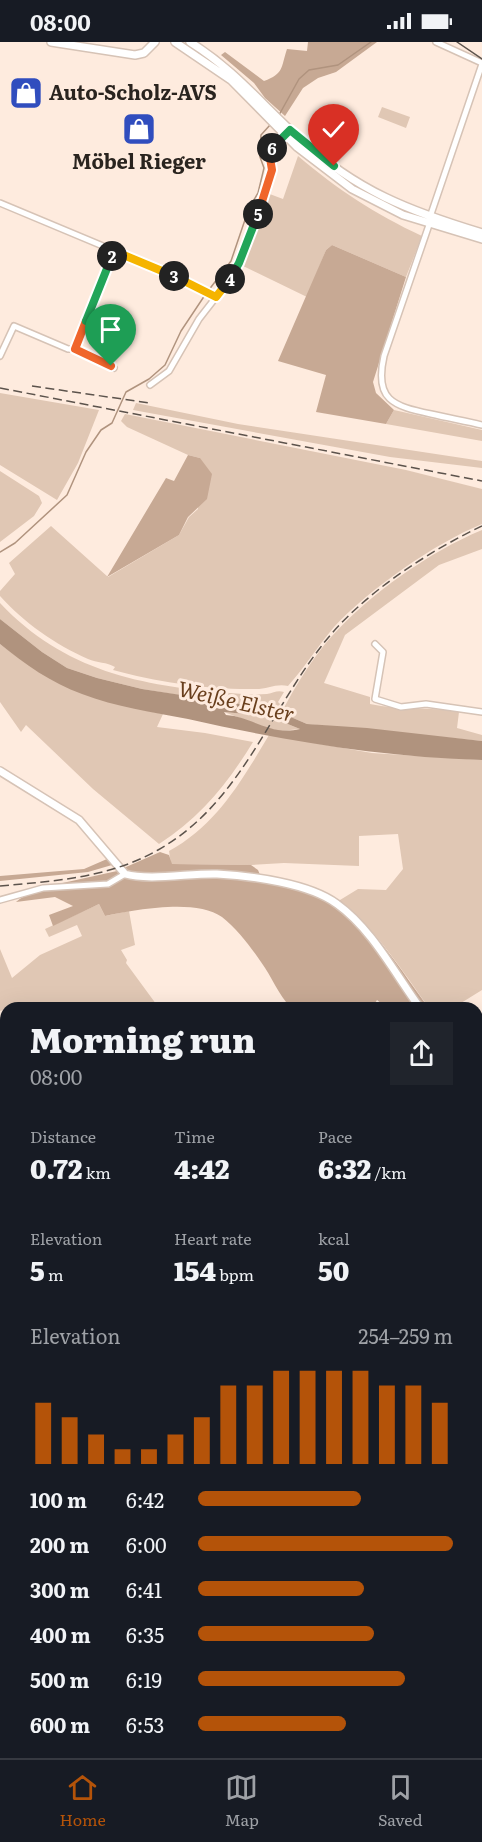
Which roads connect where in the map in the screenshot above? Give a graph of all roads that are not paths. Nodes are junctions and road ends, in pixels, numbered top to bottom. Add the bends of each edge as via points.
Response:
1 (53, 42) edge
2 (155, 42) edge
3 (175, 42) edge
4 (190, 42) edge
5 (436, 42) edge
6 (482, 64) edge
7 (271, 115) junction
8 (287, 132) junction
9 (0, 203) edge
10 (429, 221) junction
11 (482, 233) edge
12 (482, 240) edge
13 (114, 251) junction
14 (214, 296) junction
15 (75, 349) junction
16 (0, 356) edge
17 (114, 368) dead end
18 (150, 385) dead end
19 (482, 425) edge
20 (375, 644) dead end
21 (482, 712) edge
22 (0, 771) edge
23 (125, 874) junction
24 (0, 900) edge
25 (416, 1002) edge

1 - 2 main road via 135,55 148,51
3 - 7 main road via 220,70
4 - 7 main road via 238,77
5 - 6 street
6 - 10 street
7 - 8 main road
8 - 10 main road via 311,159 352,189 385,207
8 - 14 street via 269,152 272,170 238,266
9 - 13 street
10 - 11 main road
10 - 12 main road
10 - 19 street via 384,356 382,388 390,400 403,408
13 - 14 street
13 - 15 street
14 - 18 street via 169,371
15 - 16 street via 14,326
15 - 17 street
20 - 21 street via 383,652 375,699 401,707 426,704
22 - 23 main road via 79,820
23 - 24 street via 108,884 43,888
23 - 25 main road via 217,874 271,881 318,893 349,914

